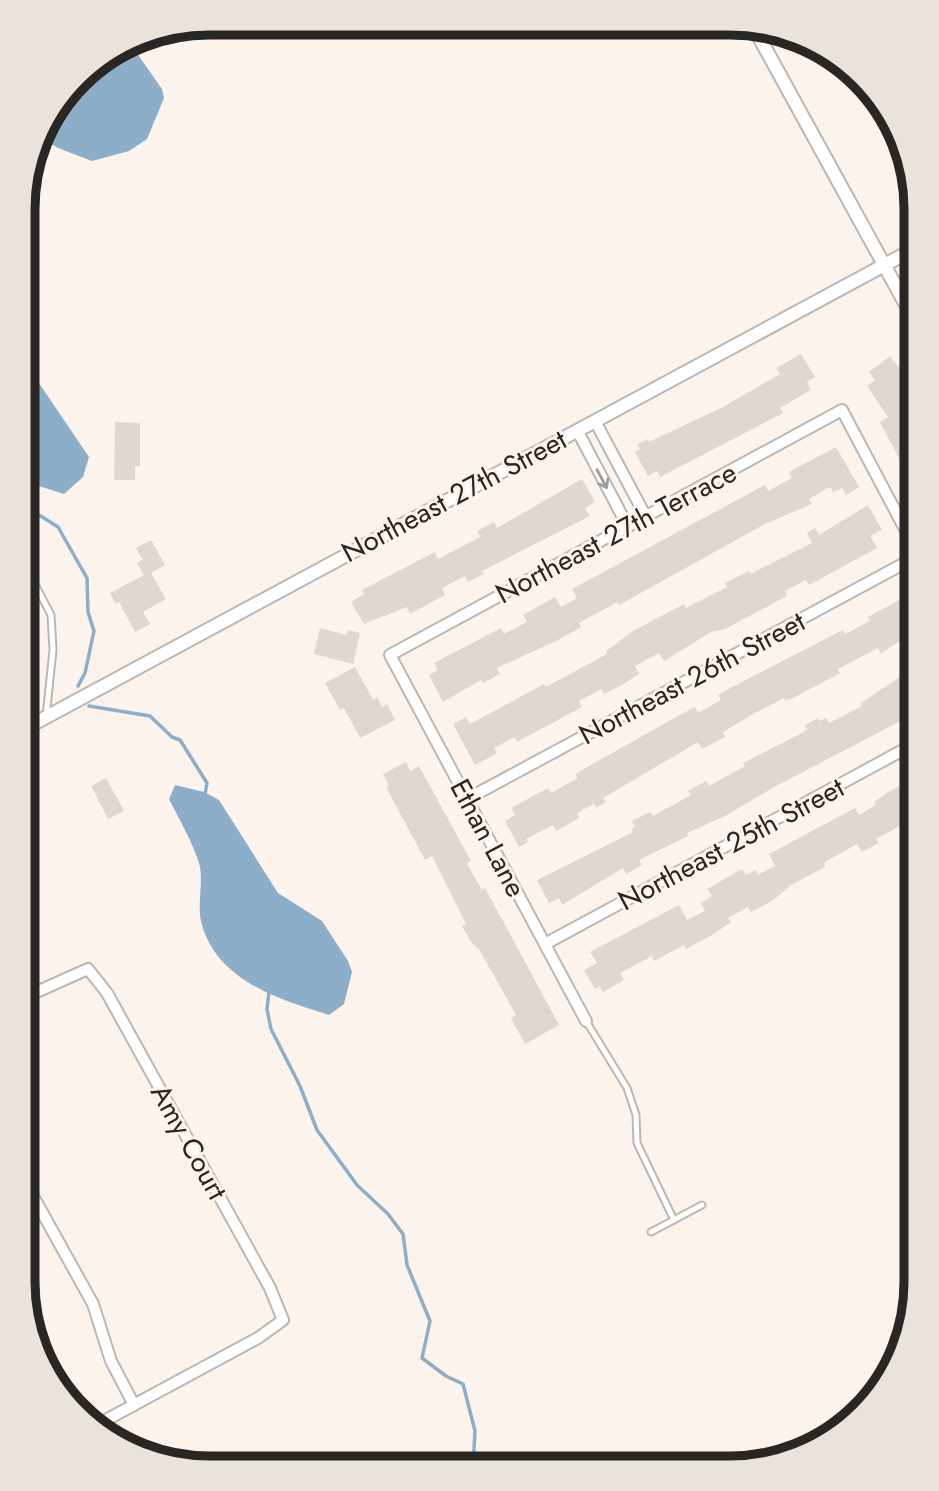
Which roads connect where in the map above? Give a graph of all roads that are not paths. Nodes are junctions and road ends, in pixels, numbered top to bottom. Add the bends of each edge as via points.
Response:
1 (759, 37) edge
2 (904, 255) edge
3 (885, 266) junction
4 (904, 301) edge
5 (595, 421) junction
6 (577, 430) junction
7 (646, 517) junction
8 (628, 527) junction
9 (904, 527) edge
10 (904, 563) edge
11 (35, 584) edge
12 (390, 655) joint
13 (46, 716) junction
14 (35, 722) edge
15 (904, 750) edge
16 (467, 799) junction
17 (545, 944) junction
18 (35, 993) edge
19 (586, 1021) joint
20 (35, 1200) edge
21 (702, 1205) dead end
22 (674, 1220) junction
23 (651, 1232) dead end
24 (134, 1405) junction
25 (104, 1421) edge

1 - 3 street
2 - 3 street, Northeast 27th Street
3 - 4 street
3 - 5 street, Northeast 27th Street
5 - 6 street, Northeast 27th Street
5 - 7 street
6 -> 8 street
6 - 13 street, Northeast 27th Street
7 - 8 street, Northeast 27th Terrace
7 - 9 street, Northeast 27th Terrace via 842,410
8 - 12 street, Northeast 27th Terrace
10 - 16 street, Northeast 26th Street
11 - 13 lane via 51,615 53,649
12 - 16 street, Ethan Lane
13 - 14 street, Northeast 27th Street
15 - 17 street, Northeast 25th Street
16 - 17 street, Ethan Lane
17 - 19 street, Ethan Lane
18 - 24 street, Amy Court via 88,969 107,993 270,1288 283,1320
19 - 22 lane via 627,1088 636,1115 637,1143
20 - 24 street via 93,1304 111,1361
21 - 22 lane
22 - 23 lane
24 - 25 street

